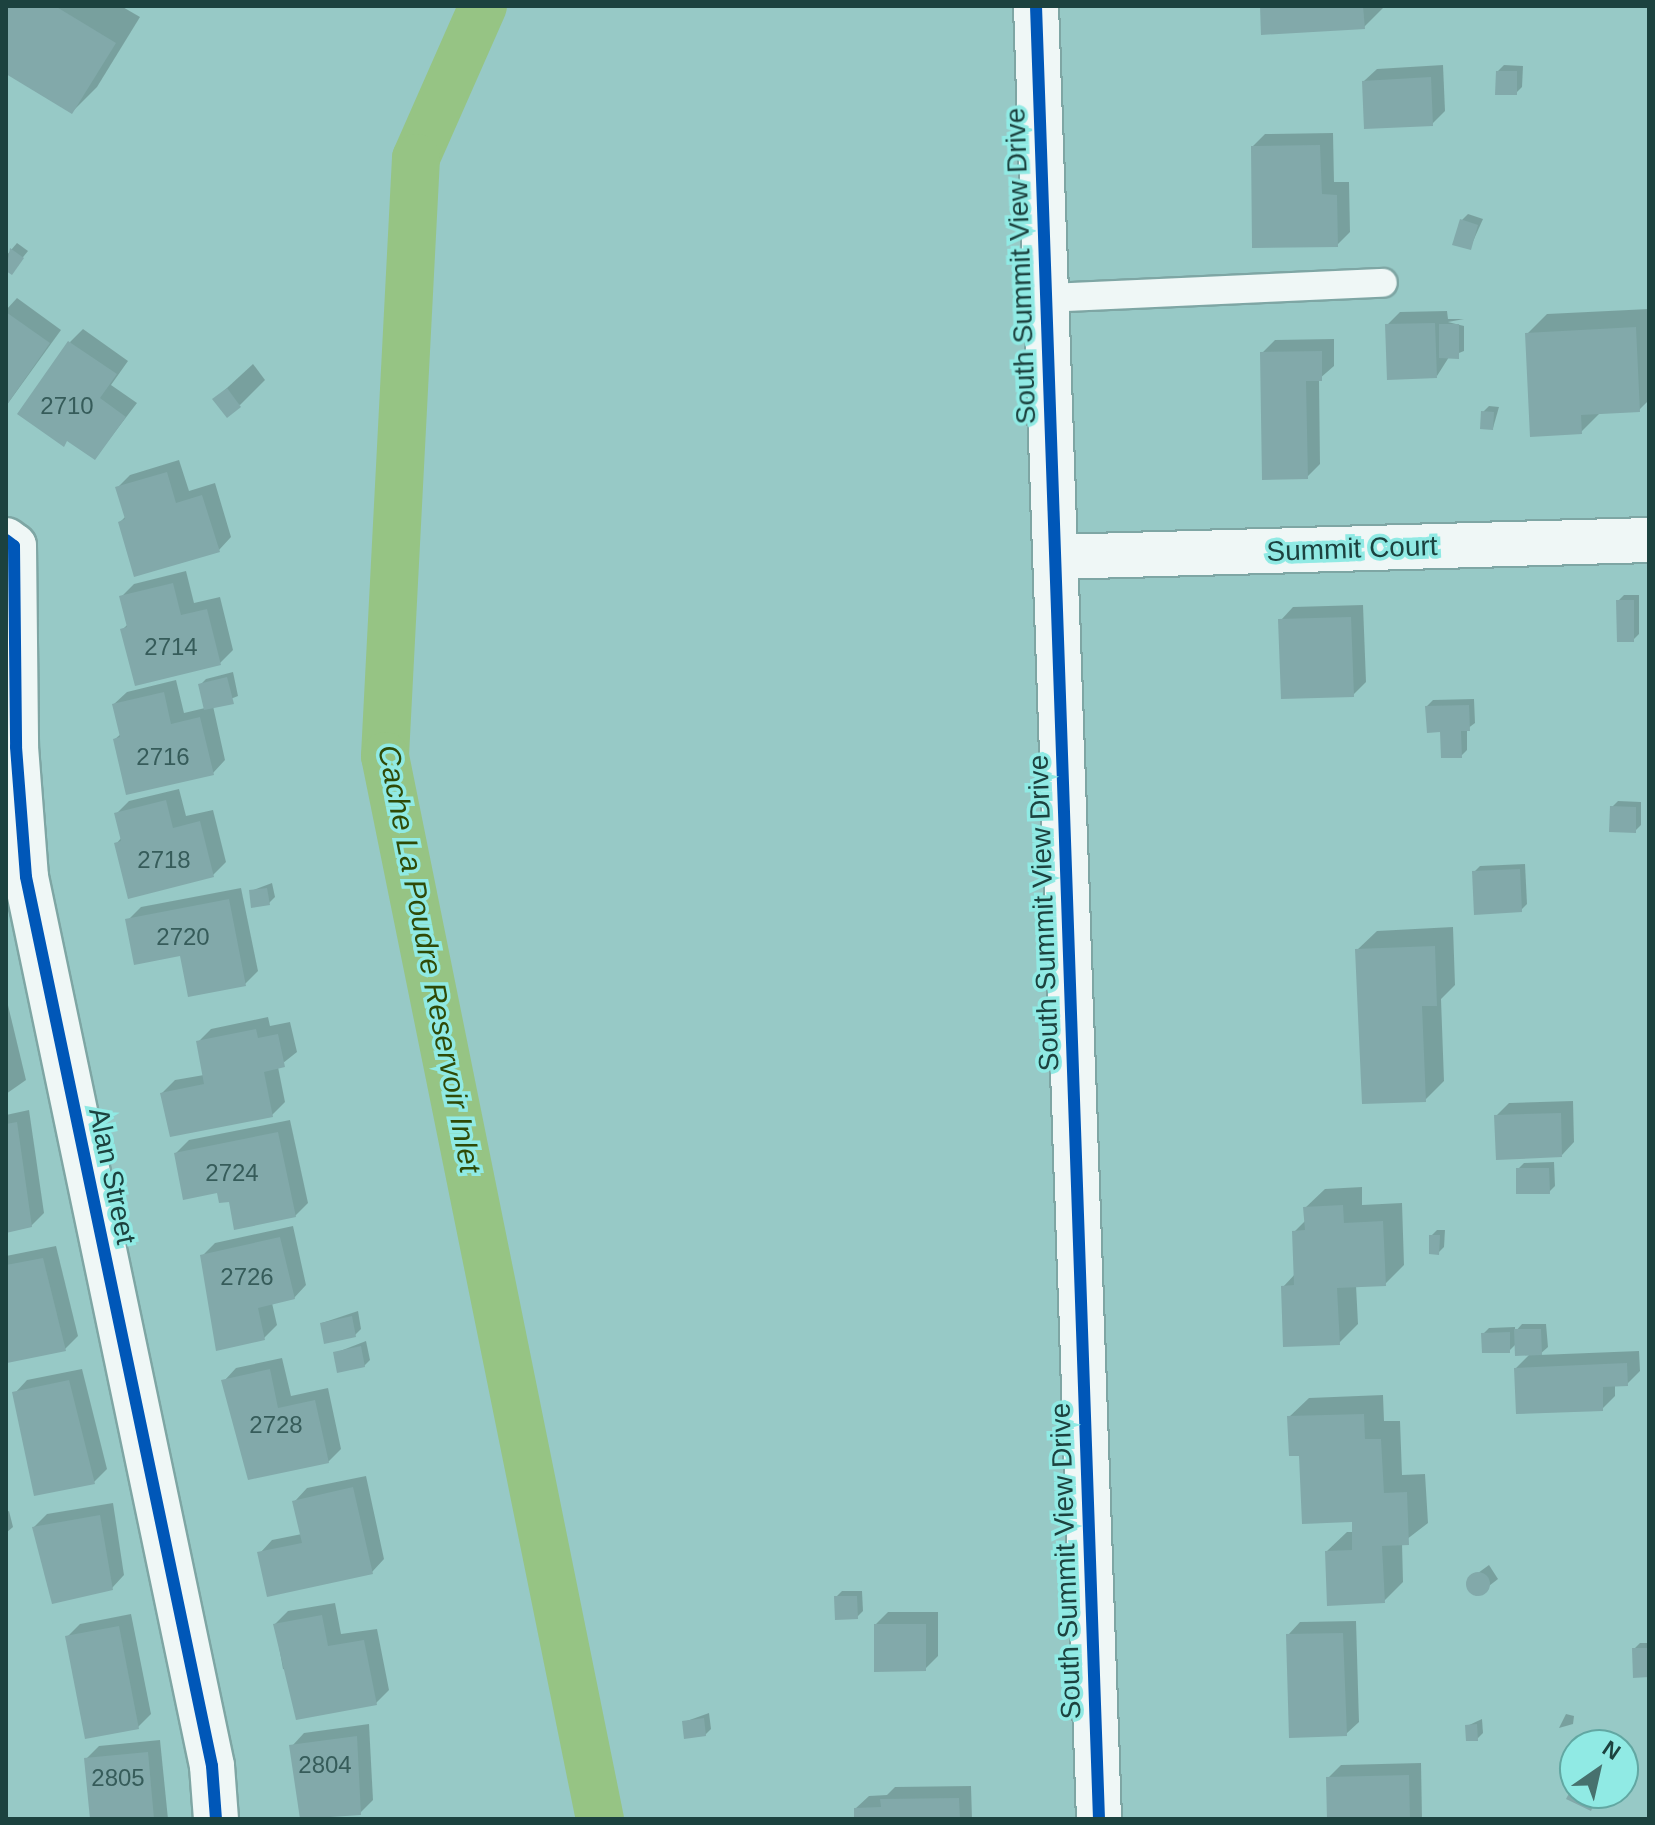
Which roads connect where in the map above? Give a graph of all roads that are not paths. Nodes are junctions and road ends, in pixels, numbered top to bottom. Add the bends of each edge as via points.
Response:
1 (1036, 6) edge
2 (1383, 283) dead end
3 (1047, 298) junction
4 (6, 540) edge
5 (1649, 540) edge
6 (1056, 557) junction
7 (216, 1819) edge
8 (1099, 1819) edge

1 - 3 street, South Summit View Drive
2 - 3 lane
3 - 6 street, South Summit View Drive
4 - 7 street, Alan Street via 14,546 16,747 26,877 212,1766
5 - 6 street, Summit Court
6 - 8 street, South Summit View Drive

